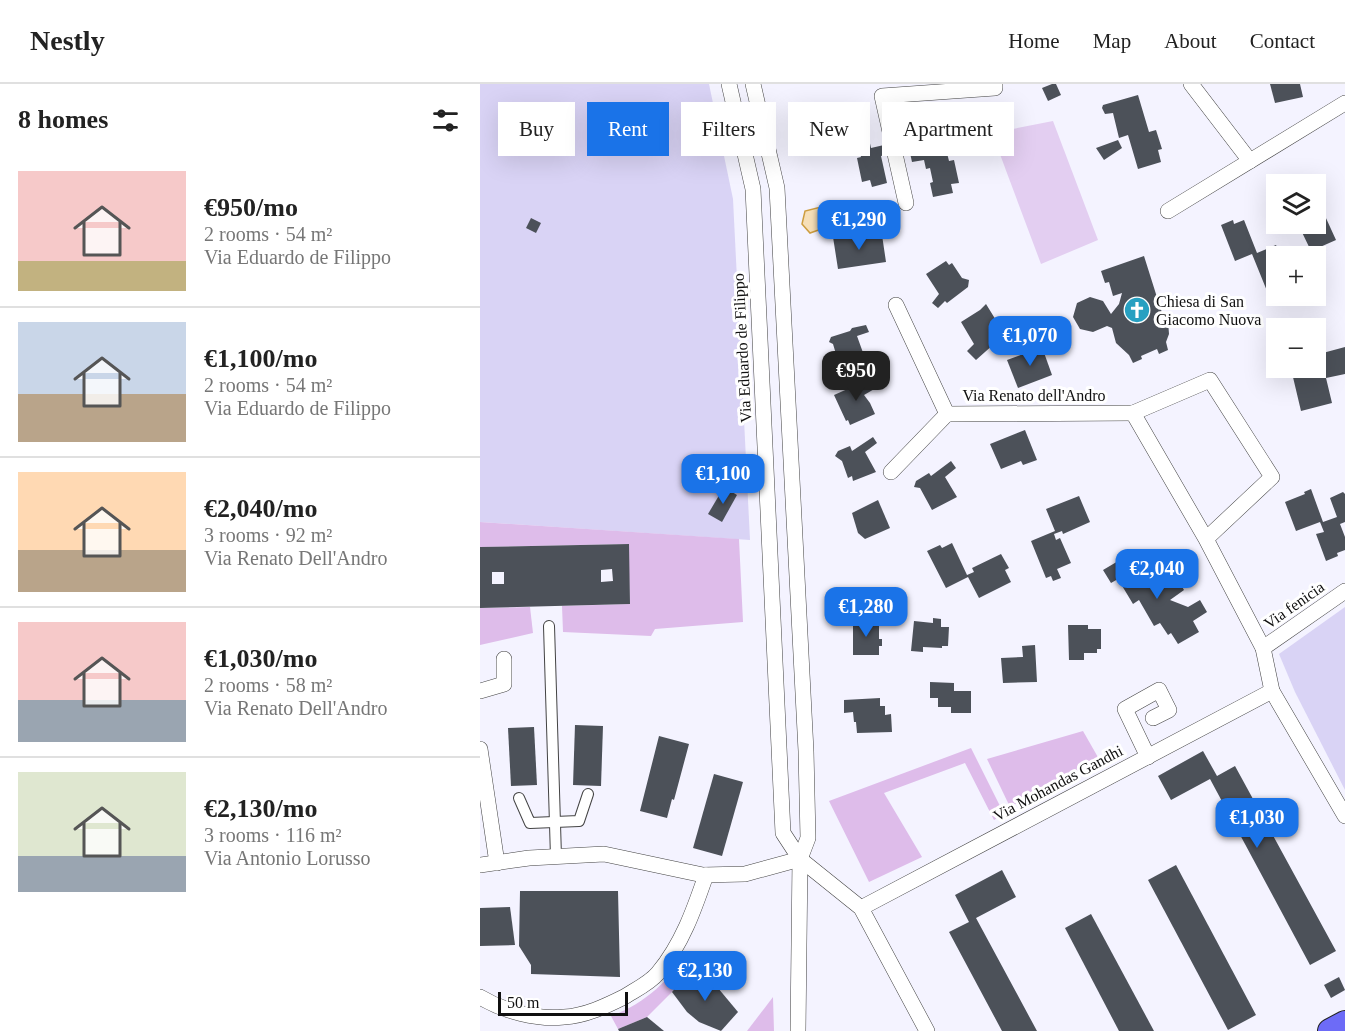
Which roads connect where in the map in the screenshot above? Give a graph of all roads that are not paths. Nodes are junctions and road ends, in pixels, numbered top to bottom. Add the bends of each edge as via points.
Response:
1 (729, 84) edge
2 (753, 84) edge
3 (995, 84) edge
4 (1191, 84) edge
5 (1345, 103) edge
6 (1250, 161) junction
7 (906, 203) dead end
8 (1168, 211) dead end
9 (896, 305) dead end
10 (1133, 413) junction
11 (947, 414) junction
12 (891, 472) dead end
13 (1206, 539) junction
14 (1345, 591) edge
15 (549, 626) dead end
16 (1263, 648) junction
17 (504, 659) dead end
18 (1272, 691) junction
19 (480, 692) edge
20 (1153, 718) dead end
21 (480, 749) edge
22 (1148, 757) junction
23 (588, 794) dead end
24 (519, 798) dead end
25 (1345, 816) edge
26 (555, 823) junction
27 (556, 857) junction
28 (800, 859) junction
29 (497, 863) junction
30 (480, 865) edge
31 (706, 875) junction
32 (861, 908) junction
33 (480, 997) edge
34 (1345, 1023) edge
35 (798, 1031) edge
36 (927, 1031) edge
37 (1330, 1031) edge

1 - 28 street, Via Eduardo de Filippo via 753,189 783,833
2 - 28 street via 777,188 806,750 808,838
3 - 7 street via 995,88 882,96
4 - 6 street
5 - 6 street
6 - 8 street
9 - 11 street, Via Renato dell'Andro
10 - 11 street, Via Renato dell'Andro
10 - 13 street
10 - 13 street via 1210,380 1272,477
11 - 12 street
13 - 16 street
14 - 16 street, Via fenicia
15 - 26 street
16 - 18 street
17 - 19 street via 504,684
18 - 22 street, Via Mohandas Gandhi
18 - 25 street
20 - 22 street via 1169,710 1159,690 1125,709
21 - 29 street
22 - 32 street, Via Mohandas Gandhi
23 - 26 street via 579,821
24 - 26 street via 530,823
26 - 27 street
27 - 29 street
27 - 31 street via 604,854
28 - 31 street via 745,874
28 - 32 street, Via Eduardo de Filippo
28 - 35 street
29 - 30 street
31 - 33 street via 684,933 656,976 633,992 604,1007 564,1017 536,1016
32 - 36 street, Via Eduardo de Filippo
34 - 37 main road

